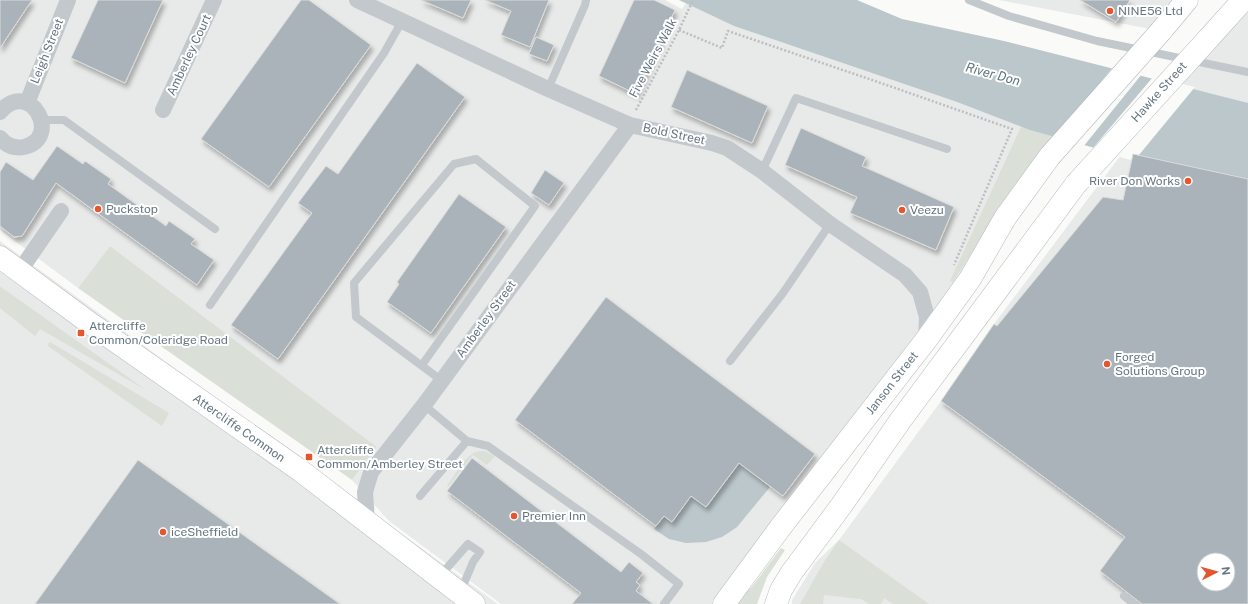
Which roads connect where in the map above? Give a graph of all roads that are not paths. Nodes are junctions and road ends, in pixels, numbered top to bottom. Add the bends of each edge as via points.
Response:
1 (68, 0) edge
2 (214, 0) edge
3 (357, 0) edge
4 (586, 0) edge
5 (969, 0) edge
6 (1187, 0) edge
7 (1242, 0) edge
8 (402, 21) junction
9 (1248, 72) edge
10 (548, 89) junction
11 (27, 103) junction
12 (163, 110) dead end
13 (0, 112) edge
14 (42, 120) junction
15 (630, 125) junction
16 (0, 138) edge
17 (947, 149) dead end
18 (762, 171) junction
19 (61, 211) dead end
20 (830, 224) junction
21 (215, 229) dead end
22 (0, 257) edge
23 (19, 272) junction
24 (210, 305) dead end
25 (926, 340) junction
26 (730, 361) dead end
27 (422, 365) junction
28 (441, 380) junction
29 (424, 405) junction
30 (467, 441) junction
31 (420, 496) dead end
32 (368, 521) junction
33 (439, 578) junction
34 (467, 599) edge
35 (664, 604) edge
36 (724, 604) edge
37 (776, 604) edge

1 - 11 street, Leigh Street
2 - 12 street, Amberley Court
3 - 8 street, Bold Street
4 - 10 lane
5 - 9 lane via 1009,16 1097,41
6 - 25 main road, Janson Street, bridge via 1050,156 1005,218 970,279
7 - 37 main road, Hawke Street, bridge via 1076,184 792,572
8 - 10 street, Bold Street
8 - 24 lane via 384,53
10 - 15 street, Bold Street
11 - 13 street via 12,102
11 - 14 street via 34,107
14 - 16 street via 40,136 28,146 12,147
14 - 21 lane via 64,120
15 - 18 street, Bold Street via 712,142 727,148
15 - 28 street, Amberley Street
17 - 18 lane via 796,98
18 - 20 street, Bold Street
19 - 23 street
20 - 25 street, Bold Street via 906,275 920,292 927,317
20 - 26 lane via 783,293
22 - 23 main road, Attercliffe Common
23 - 32 main road, Attercliffe Common
25 - 36 main road, Janson Street
27 - 27 lane via 356,317 354,283 454,164 476,159 535,206
27 - 28 lane
28 - 29 street, Amberley Street
29 - 30 lane
29 - 32 street, Amberley Street via 371,472 365,492
30 - 31 lane
30 - 35 lane via 488,446 641,554 679,584
32 - 33 main road, Attercliffe Common
33 - 34 main road, Attercliffe Common
33 - 34 lane via 476,546

